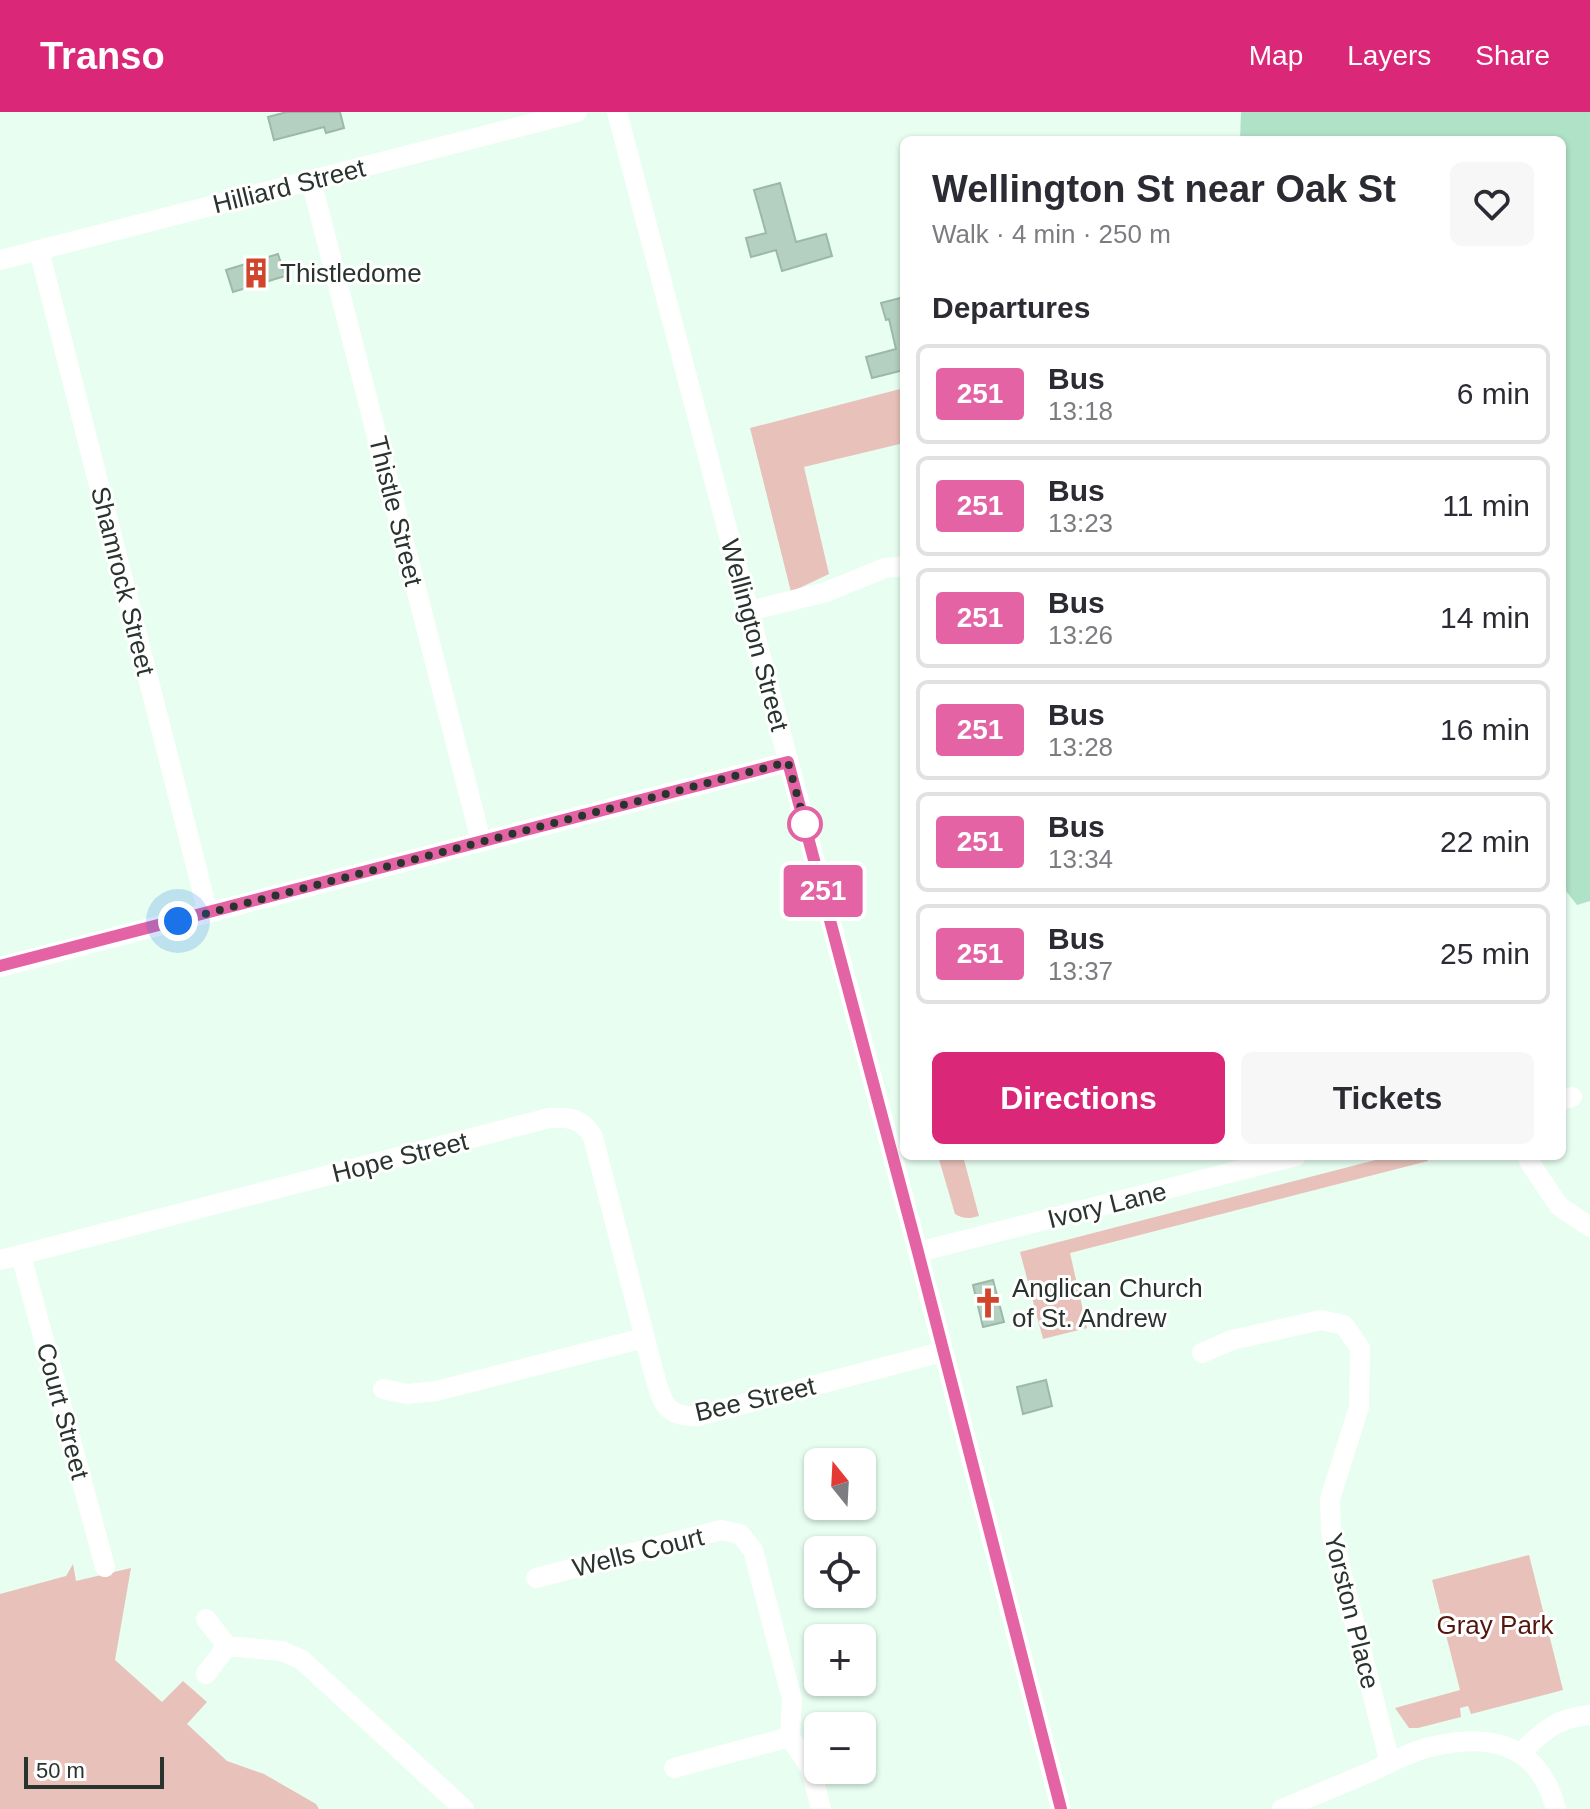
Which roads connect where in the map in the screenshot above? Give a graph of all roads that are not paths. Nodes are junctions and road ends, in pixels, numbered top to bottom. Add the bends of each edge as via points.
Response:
1 (577, 112) edge
2 (617, 112) edge
3 (311, 180) junction
4 (39, 250) junction
5 (0, 260) edge
6 (900, 566) edge
7 (749, 611) junction
8 (788, 762) junction
9 (481, 841) junction
10 (208, 913) junction
11 (0, 967) edge
12 (1280, 1160) edge
13 (1529, 1160) edge
14 (1590, 1227) edge
15 (918, 1252) junction
16 (21, 1255) junction
17 (0, 1260) edge
18 (644, 1338) junction
19 (942, 1352) junction
20 (1202, 1353) dead end
21 (383, 1389) dead end
22 (105, 1567) dead end
23 (536, 1578) dead end
24 (206, 1619) dead end
25 (227, 1646) junction
26 (206, 1674) dead end
27 (1590, 1715) edge
28 (790, 1737) junction
29 (1521, 1753) junction
30 (1390, 1763) junction
31 (674, 1768) dead end
32 (464, 1809) edge
33 (821, 1809) edge
34 (1061, 1809) edge
35 (1282, 1809) edge
36 (1556, 1809) edge

1 - 3 street, Hilliard Street
2 - 7 street, Wellington Street
3 - 4 street, Hilliard Street
3 - 9 street, Thistle Street
4 - 5 street, Hilliard Street
4 - 10 street, Shamrock Street
6 - 7 street
7 - 8 street, Wellington Street
8 - 9 street
8 - 15 street, Wellington Street
9 - 10 street
10 - 11 street
12 - 15 street, Ivory Lane
13 - 14 street via 1559,1206
15 - 19 street, Wellington Street
16 - 17 street, Hope Street
16 - 18 street, Hope Street via 566,1117 583,1123 593,1137
16 - 22 street, Court Street
18 - 19 street, Bee Street via 662,1401 684,1417
18 - 21 street via 436,1391 407,1394
19 - 34 street, Wellington Street
20 - 30 street, Yorston Place via 1232,1340 1321,1320 1344,1325 1360,1348 1359,1407 1330,1499 1331,1531
23 - 28 street, Wells Court via 721,1530 740,1534 753,1550 792,1699
24 - 25 street
25 - 26 street
25 - 32 street via 282,1651 302,1660
27 - 29 street via 1572,1716 1541,1732
28 - 31 street
28 - 33 street via 811,1769
29 - 30 street via 1486,1741 1462,1741 1428,1747
29 - 36 street via 1535,1765
30 - 35 street

